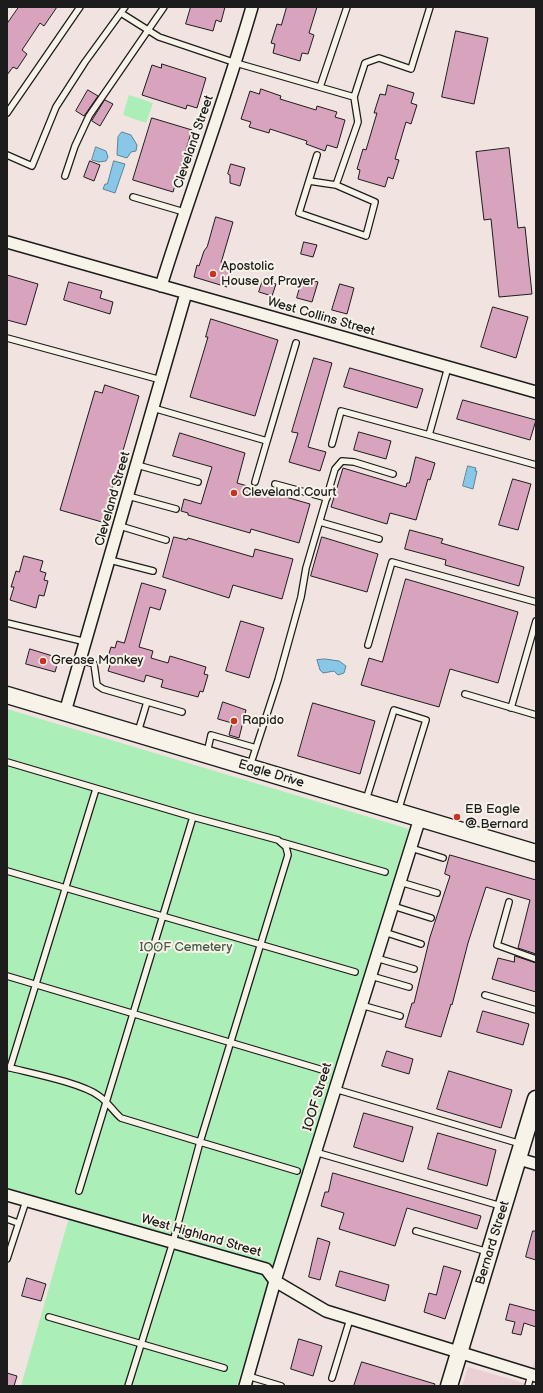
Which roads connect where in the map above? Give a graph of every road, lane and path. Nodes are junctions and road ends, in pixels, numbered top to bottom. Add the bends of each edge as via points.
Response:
1 (80, 7) edge
2 (125, 7) edge
3 (164, 7) edge
4 (252, 7) edge
5 (347, 7) edge
6 (430, 7) edge
7 (121, 13) junction
8 (149, 31) junction
9 (236, 62) junction
10 (320, 87) junction
11 (354, 97) junction
12 (7, 113) edge
13 (7, 155) edge
14 (317, 155) dead end
15 (65, 176) dead end
16 (309, 181) junction
17 (336, 185) junction
18 (133, 197) dead end
19 (184, 212) junction
20 (7, 242) edge
21 (161, 286) junction
22 (186, 293) junction
23 (7, 338) edge
24 (296, 343) dead end
25 (448, 367) junction
26 (161, 380) junction
27 (536, 392) edge
28 (153, 408) junction
29 (429, 435) junction
30 (267, 441) junction
31 (332, 444) dead end
32 (137, 465) junction
33 (536, 466) edge
34 (392, 474) dead end
35 (198, 482) dead end
36 (255, 482) dead end
37 (275, 484) dead end
38 (128, 496) junction
39 (327, 498) junction
40 (176, 509) dead end
41 (320, 522) junction
42 (120, 526) junction
43 (378, 538) dead end
44 (166, 540) dead end
45 (110, 560) junction
46 (153, 572) dead end
47 (536, 602) edge
48 (536, 621) edge
49 (7, 623) edge
50 (86, 642) junction
51 (368, 645) dead end
52 (80, 660) junction
53 (465, 694) dead end
54 (7, 695) edge
55 (147, 702) junction
56 (511, 708) junction
57 (65, 712) junction
58 (182, 712) dead end
59 (536, 715) edge
60 (137, 734) junction
61 (256, 748) junction
62 (207, 755) junction
63 (7, 762) edge
64 (249, 768) junction
65 (96, 789) junction
66 (366, 802) junction
67 (398, 812) junction
68 (193, 817) junction
69 (420, 818) junction
70 (281, 842) junction
71 (411, 848) junction
72 (536, 852) edge
73 (443, 858) dead end
74 (7, 872) edge
75 (385, 872) dead end
76 (400, 882) junction
77 (65, 888) junction
78 (437, 893) dead end
79 (509, 902) dead end
80 (393, 906) junction
81 (163, 916) junction
82 (431, 918) dead end
83 (384, 932) junction
84 (262, 944) junction
85 (421, 944) dead end
86 (376, 958) junction
87 (536, 959) edge
88 (414, 969) dead end
89 (355, 972) dead end
90 (7, 976) edge
91 (370, 976) junction
92 (36, 984) junction
93 (409, 988) dead end
94 (485, 994) dead end
95 (362, 1005) junction
96 (536, 1010) edge
97 (133, 1014) junction
98 (400, 1016) dead end
99 (230, 1043) junction
100 (8, 1067) edge
101 (326, 1071) dead end
102 (335, 1089) junction
103 (536, 1099) edge
104 (106, 1101) junction
105 (200, 1142) junction
106 (315, 1152) junction
107 (521, 1152) junction
108 (536, 1164) edge
109 (297, 1171) dead end
110 (79, 1191) dead end
111 (7, 1195) edge
112 (26, 1200) junction
113 (504, 1207) junction
114 (7, 1219) edge
115 (18, 1223) junction
116 (416, 1231) dead end
117 (173, 1242) junction
118 (490, 1252) junction
119 (7, 1258) edge
120 (275, 1281) junction
121 (49, 1316) dead end
122 (350, 1319) junction
123 (142, 1344) junction
124 (460, 1353) junction
125 (224, 1368) dead end
126 (534, 1376) edge
127 (332, 1378) dead end
128 (247, 1381) edge
129 (128, 1386) edge
130 (281, 1386) edge
131 (449, 1386) edge
132 (528, 1386) edge

1 - 12 lane
2 - 7 lane
3 - 8 lane
4 - 9 street, Cleveland Street
5 - 10 lane
6 - 11 lane via 411,68 379,58 365,63
7 - 8 lane
7 - 13 lane via 56,107 32,166
8 - 9 lane via 159,37
8 - 15 lane via 89,116
9 - 10 lane
9 - 19 street, Cleveland Street
10 - 11 lane
11 - 17 lane via 358,122
14 - 16 lane
16 - 17 lane
16 - 17 lane via 299,213 366,236 375,202
18 - 19 lane
19 - 21 street, Cleveland Street
20 - 21 street, West Collins Street
21 - 22 street, West Collins Street
22 - 25 street, West Collins Street
22 - 26 street, Cleveland Street
23 - 26 lane
24 - 30 lane
25 - 27 street, West Collins Street
25 - 29 lane
26 - 28 street, Cleveland Street
28 - 30 lane
28 - 32 street, Cleveland Street
29 - 31 lane via 341,411
29 - 33 lane
30 - 36 lane
32 - 35 lane
32 - 38 street, Cleveland Street
34 - 39 lane via 354,462 342,461 335,469
37 - 39 lane
38 - 40 lane
38 - 42 street, Cleveland Street
39 - 41 lane
41 - 43 lane
41 - 61 lane via 278,680
42 - 44 lane
42 - 45 street, Cleveland Street
45 - 46 lane
45 - 50 street, Cleveland Street
47 - 51 lane via 392,562
48 - 56 lane
49 - 50 lane
50 - 52 street, Cleveland Street
52 - 55 lane via 94,664 97,685 103,689
52 - 57 street, Cleveland Street
53 - 56 lane
54 - 57 street, Eagle Drive
55 - 58 lane
55 - 60 lane
56 - 59 lane
57 - 60 street, Eagle Drive
60 - 62 street, Eagle Drive
61 - 62 lane via 211,734
61 - 64 lane
62 - 64 street, Eagle Drive
63 - 65 lane
64 - 66 street, Eagle Drive
65 - 68 lane
65 - 77 lane
66 - 67 street, Eagle Drive
66 - 67 lane via 394,710 426,720
67 - 69 street, Eagle Drive
68 - 70 lane
68 - 81 lane
69 - 71 street, IOOF Street
69 - 72 street, Eagle Drive
70 - 75 lane
70 - 84 lane via 286,847 287,858
71 - 73 lane
71 - 76 street, IOOF Street
74 - 77 lane
76 - 78 lane
76 - 80 street, IOOF Street
77 - 81 lane
77 - 92 lane
79 - 87 lane via 497,944
80 - 82 lane
80 - 83 street, IOOF Street
81 - 84 lane
81 - 97 lane
83 - 85 lane
83 - 86 street, IOOF Street
84 - 89 lane
84 - 99 lane
86 - 88 lane
86 - 91 street, IOOF Street
90 - 92 lane
91 - 93 lane
91 - 95 street, IOOF Street
92 - 97 lane
92 - 100 lane
94 - 96 lane
95 - 98 lane
95 - 102 street, IOOF Street
97 - 99 lane
97 - 104 lane
99 - 101 lane
99 - 105 lane
100 - 104 lane via 87,1089
102 - 106 street, IOOF Street
102 - 107 lane
103 - 107 street, Bernard Street
104 - 105 lane via 112,1111 121,1118
104 - 110 lane
105 - 109 lane
105 - 117 lane
106 - 113 lane
106 - 120 street, IOOF Street
107 - 108 street
107 - 113 street, Bernard Street
111 - 112 street, West Highland Street
112 - 115 lane
112 - 117 street, West Highland Street
113 - 118 street, Bernard Street
114 - 115 lane
115 - 119 lane
116 - 118 lane
117 - 120 street, West Highland Street via 266,1269
117 - 123 lane
118 - 124 street, Bernard Street
120 - 122 street, West Highland Street via 326,1311
120 - 128 street, IOOF Street
121 - 123 lane
122 - 124 street, West Highland Street
122 - 127 lane
123 - 125 lane
123 - 129 lane
124 - 126 street, West Highland Street
124 - 131 street, Bernard Street
126 - 132 lane
128 - 130 lane

